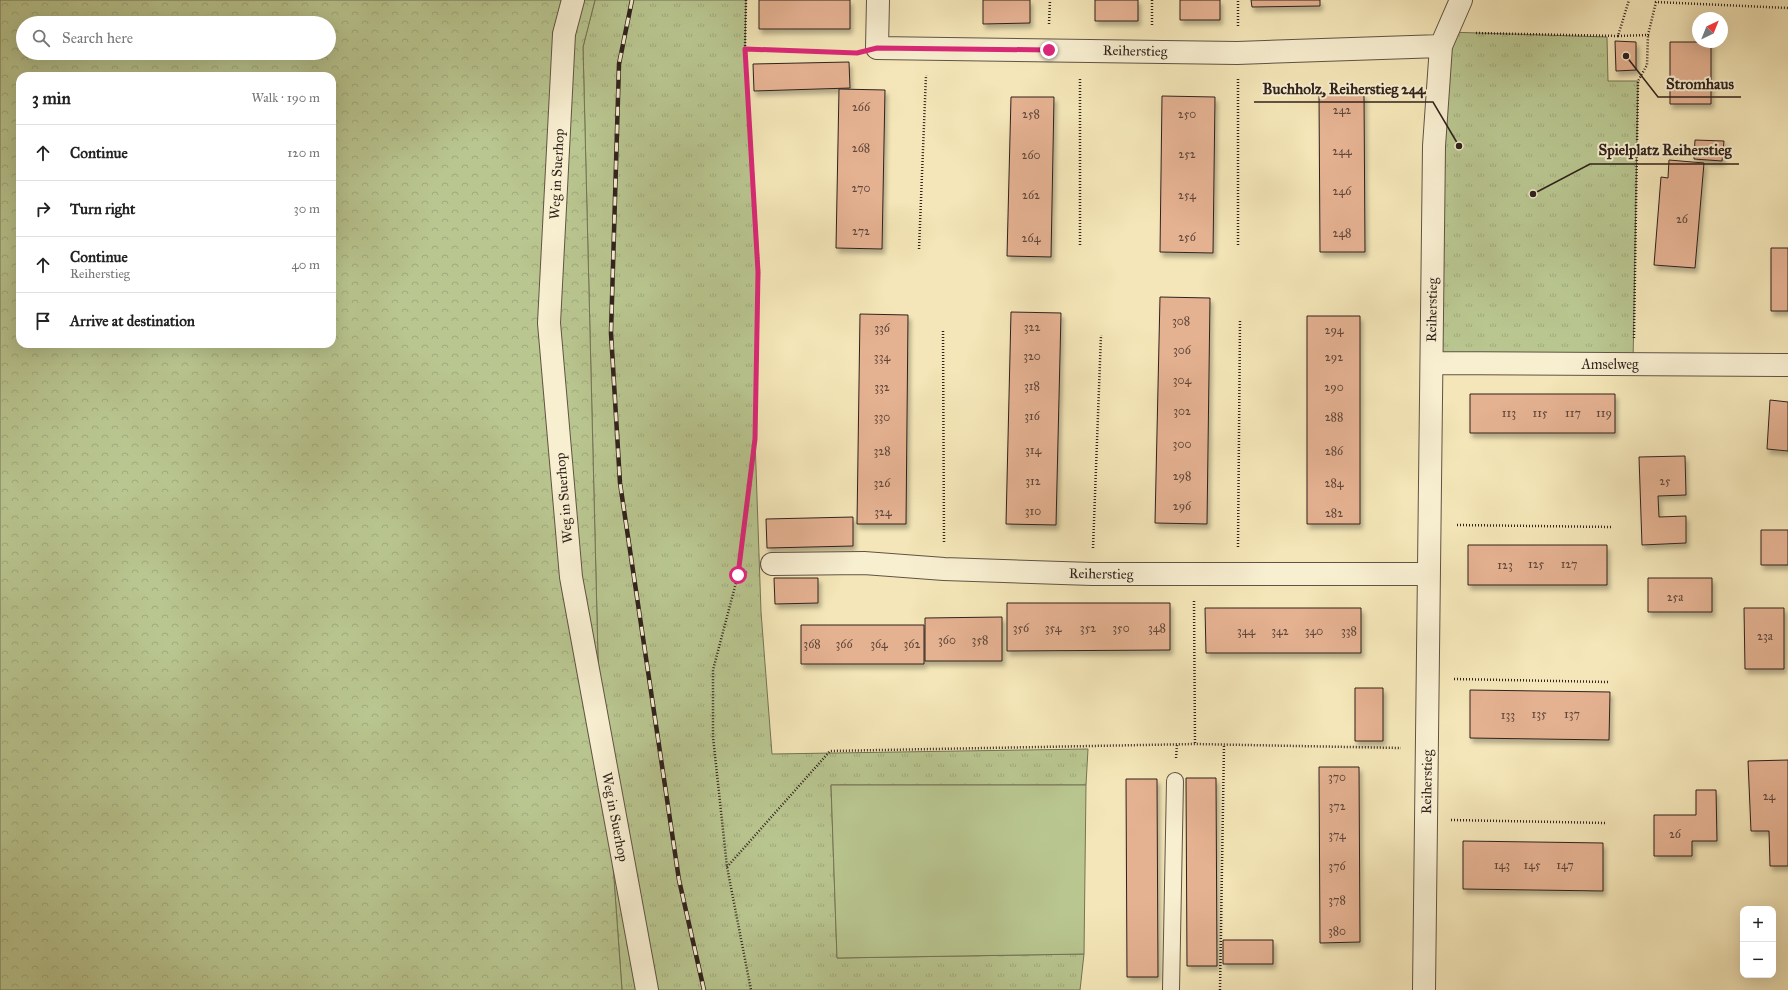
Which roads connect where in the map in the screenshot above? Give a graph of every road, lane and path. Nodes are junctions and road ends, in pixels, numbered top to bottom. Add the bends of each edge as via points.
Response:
1 (573, 0) edge
2 (746, 0) edge
3 (878, 0) edge
4 (1460, 0) edge
5 (1629, 0) edge
6 (1656, 1) edge
7 (1788, 8) edge
8 (1648, 35) junction
9 (1618, 36) junction
10 (1444, 39) junction
11 (877, 48) junction
12 (927, 48) junction
13 (745, 49) junction
14 (1080, 50) junction
15 (1238, 52) junction
16 (1080, 245) dead end
17 (1238, 245) dead end
18 (920, 249) dead end
19 (1240, 321) dead end
20 (943, 331) dead end
21 (1101, 335) dead end
22 (1432, 363) junction
23 (1633, 364) junction
24 (1788, 365) edge
25 (1430, 524) junction
26 (1612, 528) dead end
27 (772, 564) dead end
28 (944, 569) junction
29 (1092, 574) junction
30 (1193, 574) junction
31 (1238, 574) junction
32 (1429, 574) junction
33 (1428, 678) junction
34 (1608, 682) dead end
35 (1194, 744) junction
36 (1224, 745) junction
37 (1427, 748) junction
38 (1175, 781) dead end
39 (1426, 820) junction
40 (1607, 823) dead end
41 (727, 867) junction
42 (647, 990) edge
43 (751, 990) edge
44 (1170, 990) edge
45 (1220, 990) edge
46 (1424, 990) edge

1 - 42 street, Weg in Suerhop via 564,34 549,323 571,577
2 - 13 path
3 - 11 street
4 - 10 street, Reiherstieg
5 - 9 path
6 - 7 path
6 - 8 path
8 - 9 path
8 - 23 path via 1647,65 1638,81
9 - 10 path
10 - 15 street, Reiherstieg
10 - 22 street, Reiherstieg via 1434,146
11 - 12 street, Reiherstieg
11 - 13 path via 857,53
12 - 14 street, Reiherstieg
12 - 18 path
13 - 41 path via 758,272 755,439 738,575 713,670 713,737
14 - 15 street, Reiherstieg
14 - 16 path
15 - 17 path
19 - 31 path
20 - 28 path
21 - 29 path
22 - 23 street, Amselweg
22 - 25 street, Reiherstieg
23 - 24 street, Amselweg
25 - 26 path
25 - 32 street, Reiherstieg
27 - 28 street, Reiherstieg via 864,563
28 - 29 street, Reiherstieg
29 - 30 street, Reiherstieg
30 - 31 street, Reiherstieg
30 - 35 path
31 - 32 street, Reiherstieg
32 - 33 street, Reiherstieg
33 - 34 path
33 - 37 street, Reiherstieg
35 - 36 path
35 - 41 path via 830,751
36 - 37 path
36 - 45 path
37 - 39 street, Reiherstieg
38 - 44 lane
39 - 40 path
39 - 46 street, Reiherstieg
41 - 43 path

